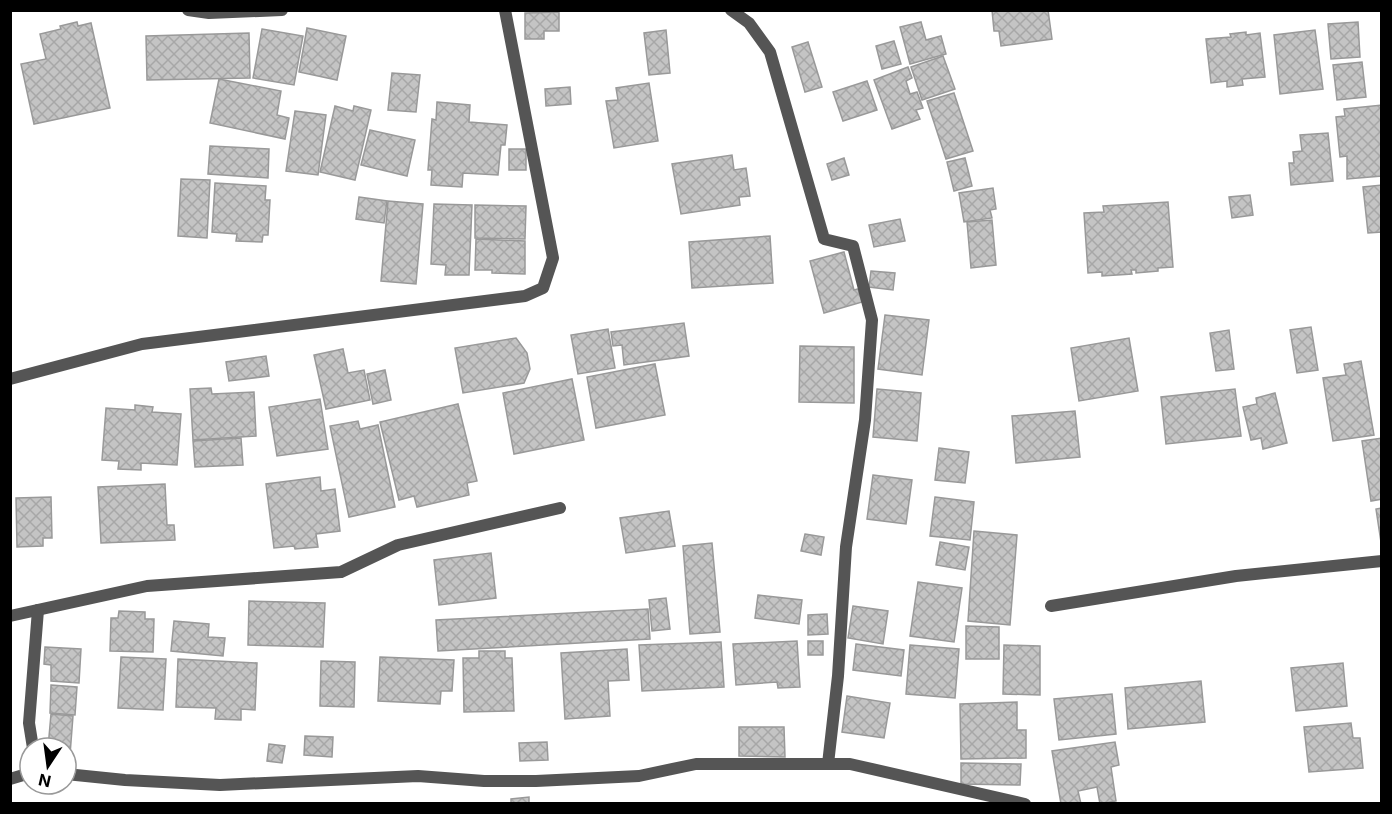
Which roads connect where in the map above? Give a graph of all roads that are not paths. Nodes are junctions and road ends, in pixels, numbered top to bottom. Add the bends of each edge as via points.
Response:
1 (188, 10) edge
2 (282, 10) edge
3 (506, 10) edge
4 (731, 10) edge
5 (10, 379) edge
6 (560, 508) dead end
7 (1382, 561) edge
8 (1051, 606) dead end
9 (38, 610) junction
10 (10, 616) edge
11 (31, 736) edge
12 (828, 764) junction
13 (78, 775) edge
14 (1024, 804) edge

1 - 2 street
3 - 5 street via 553,258 543,288 525,296 141,344
4 - 12 street via 749,23 770,52 824,239 853,246 872,320 865,420 846,547
6 - 9 street via 398,545 341,572 147,586
7 - 8 street via 1236,576
9 - 10 street
9 - 11 street
12 - 13 street via 696,764 639,776 536,781 418,776 220,785
12 - 14 street via 850,764

